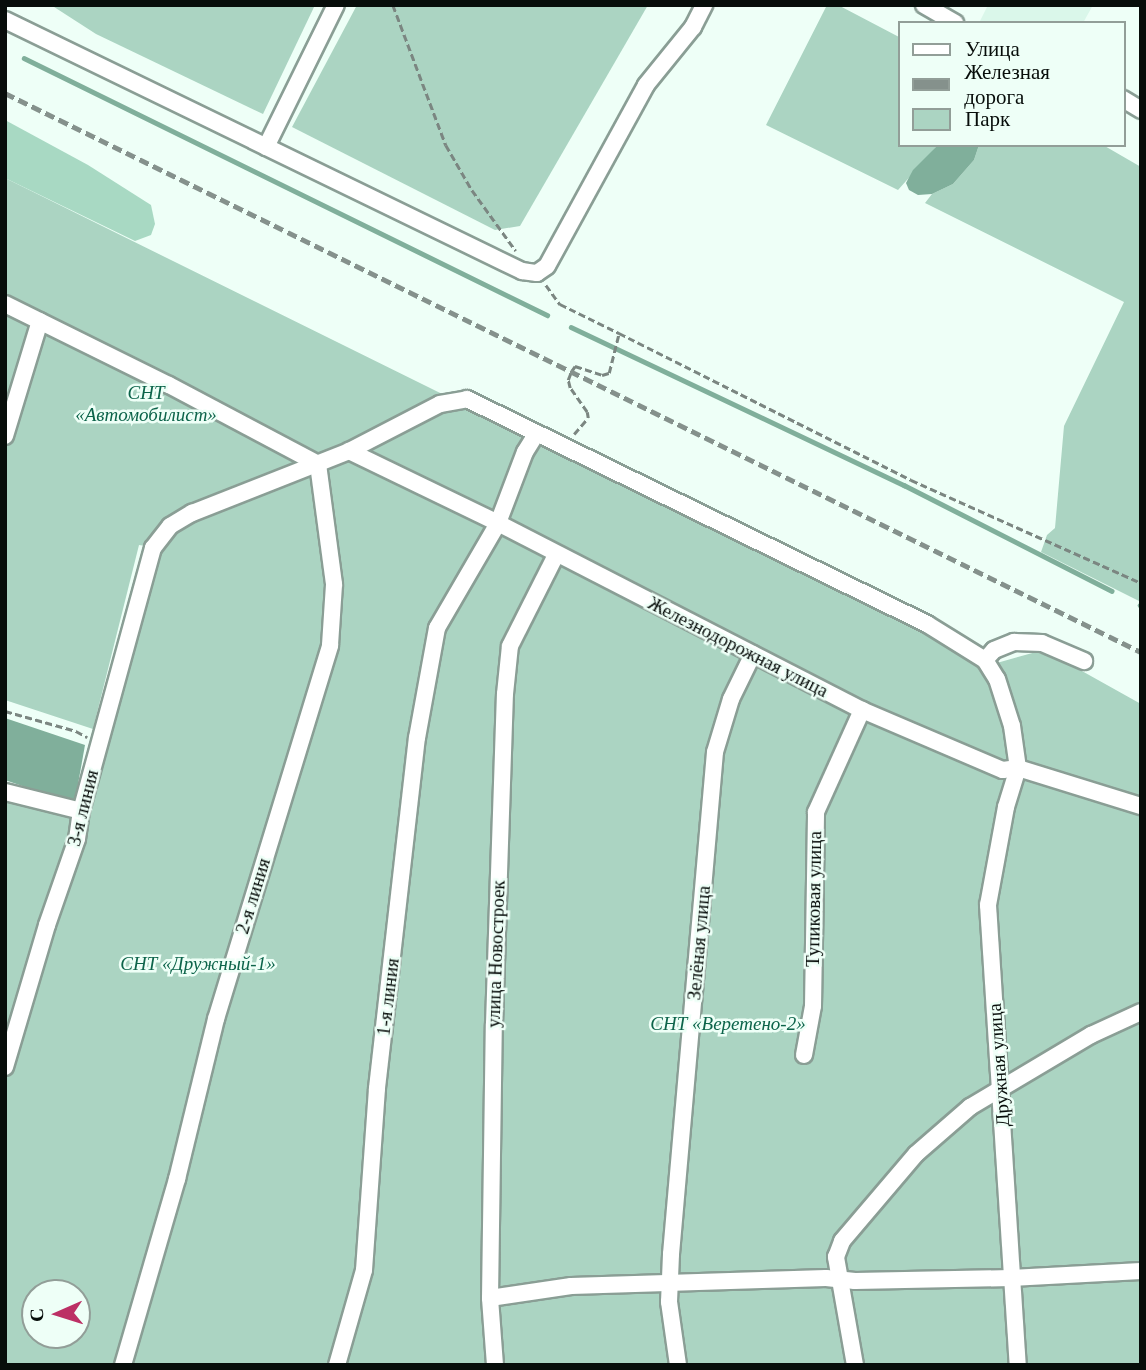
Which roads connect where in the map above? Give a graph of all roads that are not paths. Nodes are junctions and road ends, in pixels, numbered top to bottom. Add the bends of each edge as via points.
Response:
1 (336, 5) edge
2 (704, 5) edge
3 (924, 5) edge
4 (5, 20) edge
5 (952, 21) edge
6 (1125, 100) edge
7 (1141, 110) edge
8 (266, 146) junction
9 (5, 304) edge
10 (40, 321) junction
11 (537, 433) junction
12 (5, 436) edge
13 (349, 451) junction
14 (318, 464) junction
15 (498, 523) junction
16 (556, 555) junction
17 (753, 654) junction
18 (985, 660) junction
19 (1084, 661) dead end
20 (862, 710) junction
21 (1018, 768) junction
22 (5, 792) edge
23 (1141, 806) edge
24 (80, 811) junction
25 (1141, 1012) edge
26 (804, 1055) dead end
27 (5, 1067) edge
28 (1002, 1087) junction
29 (1141, 1272) edge
30 (1011, 1278) junction
31 (839, 1279) junction
32 (671, 1283) junction
33 (490, 1298) junction
34 (123, 1365) edge
35 (337, 1365) edge
36 (495, 1365) edge
37 (678, 1365) edge
38 (855, 1365) edge
39 (1018, 1365) edge

1 - 8 street
2 - 8 street via 646,85 547,266 537,273 522,271
3 - 5 street
4 - 8 street
6 - 7 street
9 - 10 street
10 - 12 street
10 - 14 street
11 - 13 street via 467,400 440,404
11 - 15 street, 1-я линия
11 - 18 street via 926,624
13 - 14 street
13 - 15 street, Железнодорожная улица
14 - 24 street, 3-я линия via 192,513 170,526 153,548
14 - 34 street, 2-я линия via 334,584 330,645 216,1019 177,1180
15 - 16 street, Железнодорожная улица
15 - 35 street, 1-я линия via 437,628 417,738 377,1088 364,1270
16 - 17 street, Железнодорожная улица
16 - 33 street, улица Новостроек via 510,646 505,694
17 - 20 street, Железнодорожная улица
17 - 32 street, Зелёная улица via 731,699 715,752
18 - 19 street via 994,650 1014,642 1042,643
18 - 21 street via 998,679
20 - 21 street, Железнодорожная улица via 1003,770
20 - 26 street, Тупиковая улица via 816,812 813,1006
21 - 23 street, Железнодорожная улица
21 - 28 street, Дружная улица via 988,905
22 - 24 street
24 - 27 street, 3-я линия via 77,839
25 - 28 street via 1091,1035
28 - 30 street, Дружная улица
28 - 31 street via 970,1107 916,1154 842,1241 836,1257
29 - 30 street
30 - 31 street
30 - 39 street, Дружная улица
31 - 32 street
31 - 38 street
32 - 33 street via 540,1288
32 - 37 street, Зелёная улица via 669,1302
33 - 36 street, улица Новостроек

